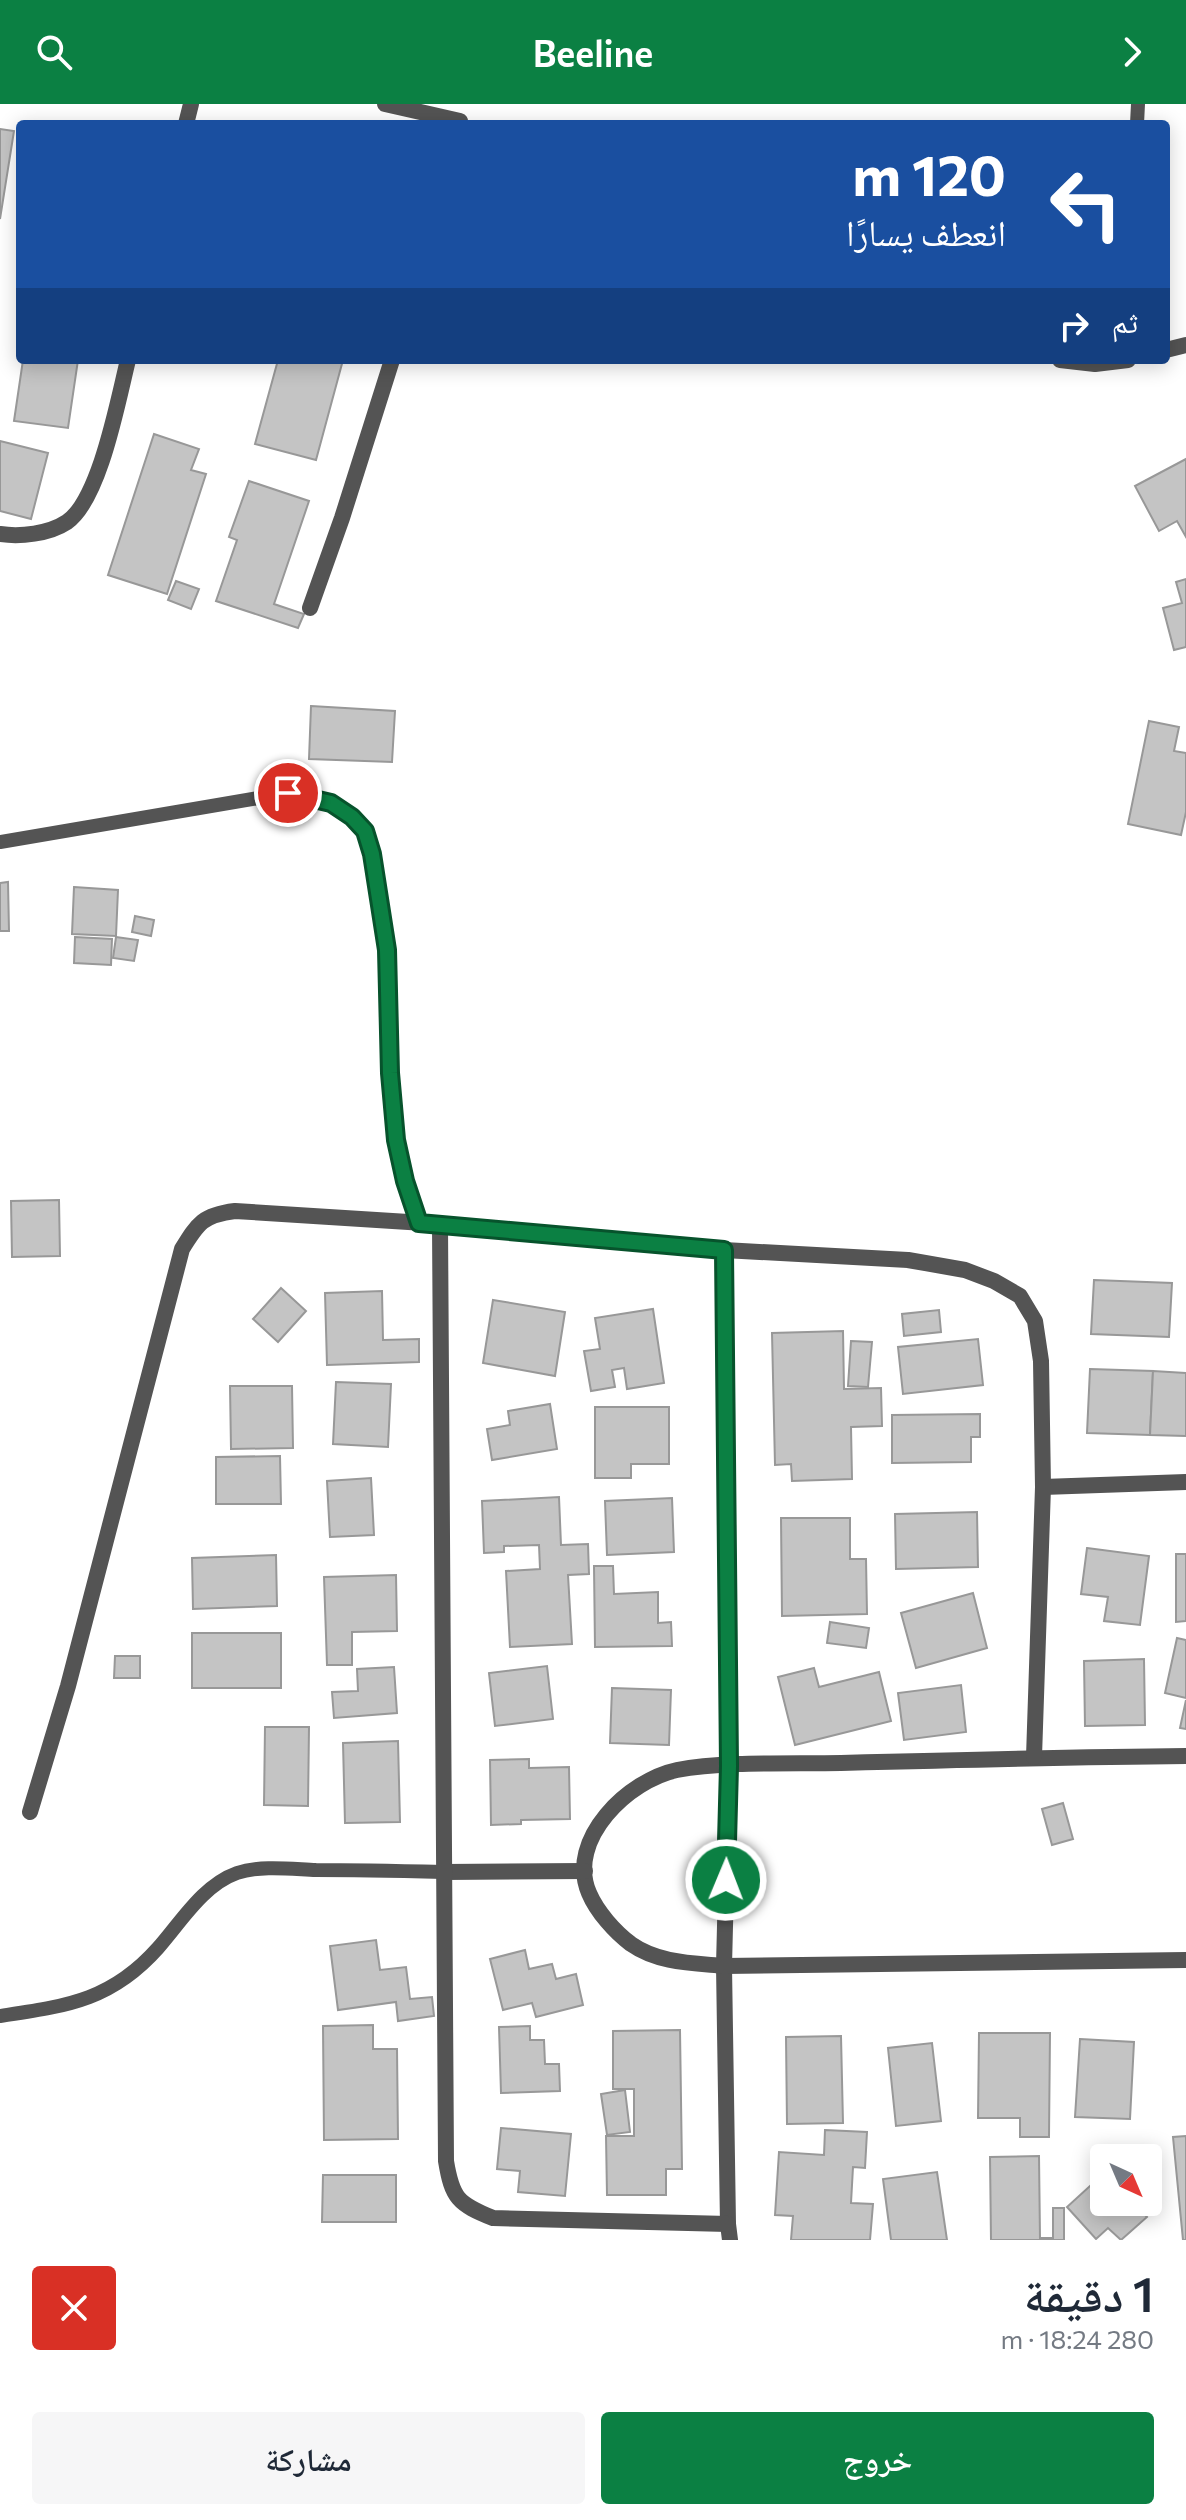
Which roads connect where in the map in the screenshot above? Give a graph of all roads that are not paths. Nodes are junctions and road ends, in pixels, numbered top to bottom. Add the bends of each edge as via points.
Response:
1 (385, 104) edge
2 (452, 120) edge
3 (127, 364) edge
4 (391, 364) edge
5 (0, 534) edge
6 (310, 608) dead end
7 (0, 842) edge
8 (419, 1223) junction
9 (440, 1224) junction
10 (724, 1250) junction
11 (1186, 1482) edge
12 (1043, 1487) junction
13 (1186, 1756) edge
14 (1034, 1757) junction
15 (729, 1766) junction
16 (30, 1812) dead end
17 (585, 1871) junction
18 (444, 1872) junction
19 (1186, 1960) edge
20 (724, 1966) junction
21 (0, 2016) edge
22 (729, 2232) edge

1 - 2 street
3 - 5 street via 86,501 68,521 50,530
4 - 6 street
7 - 8 lane via 288,793 331,803 352,817 365,831 372,854 387,950 396,1140
8 - 9 street
8 - 16 street via 235,1211 213,1214 197,1225 182,1249
9 - 10 street
9 - 18 street
10 - 12 street via 908,1260 965,1270 1020,1296 1035,1321 1041,1361
10 - 15 street
11 - 12 street
12 - 14 street
13 - 14 street
14 - 15 street
15 - 17 street via 676,1770 636,1786 608,1812 590,1843
15 - 20 street
17 - 18 street
17 - 20 street via 588,1892 604,1918 632,1945 668,1961
18 - 21 lane via 237,1873 209,1889 156,1950 101,1993 66,2006
18 - 22 street via 446,2161 450,2187 464,2206 493,2218
19 - 20 street
20 - 22 street

